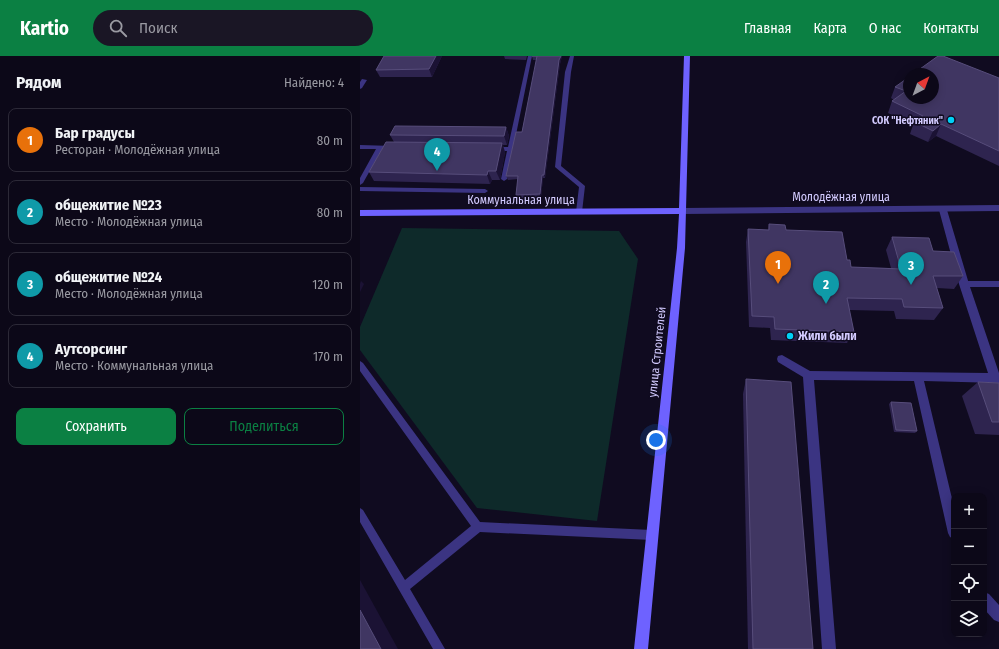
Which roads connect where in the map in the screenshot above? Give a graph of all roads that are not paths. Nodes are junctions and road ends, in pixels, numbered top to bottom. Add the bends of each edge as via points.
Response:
1 (530, 56) edge
2 (572, 56) edge
3 (687, 56) edge
4 (364, 80) dead end
5 (360, 87) edge
6 (360, 148) edge
7 (380, 148) junction
8 (403, 148) edge
9 (487, 149) edge
10 (510, 149) junction
11 (504, 179) dead end
12 (360, 183) edge
13 (360, 189) edge
14 (485, 190) dead end
15 (999, 208) edge
16 (683, 210) junction
17 (943, 210) junction
18 (579, 212) junction
19 (360, 213) edge
20 (964, 284) junction
21 (999, 284) edge
22 (782, 359) dead end
23 (360, 365) edge
24 (808, 374) junction
25 (918, 377) junction
26 (997, 378) edge
27 (360, 513) edge
28 (478, 527) junction
29 (953, 529) edge
30 (652, 535) junction
31 (405, 588) junction
32 (986, 601) edge
33 (999, 615) edge
34 (439, 649) edge
35 (641, 649) edge
36 (829, 649) edge

1 - 10 lane
2 - 18 lane via 558,167 582,186
3 - 16 main road, улица Строителей
4 - 5 lane
6 - 7 lane
7 - 8 lane
7 - 12 lane
9 - 10 lane
10 - 11 lane
13 - 14 lane
15 - 17 street, Молодёжная улица
16 - 17 street, Молодёжная улица
16 - 18 main road, Коммунальная улица
16 - 30 main road, улица Строителей
17 - 20 street
18 - 19 main road, Коммунальная улица
20 - 21 lane
20 - 26 street
22 - 24 street
23 - 28 lane
24 - 25 street
24 - 36 street
25 - 26 street
25 - 29 street
27 - 31 lane
28 - 30 lane
28 - 31 lane
30 - 35 main road, улица Строителей
31 - 34 lane
32 - 33 street

